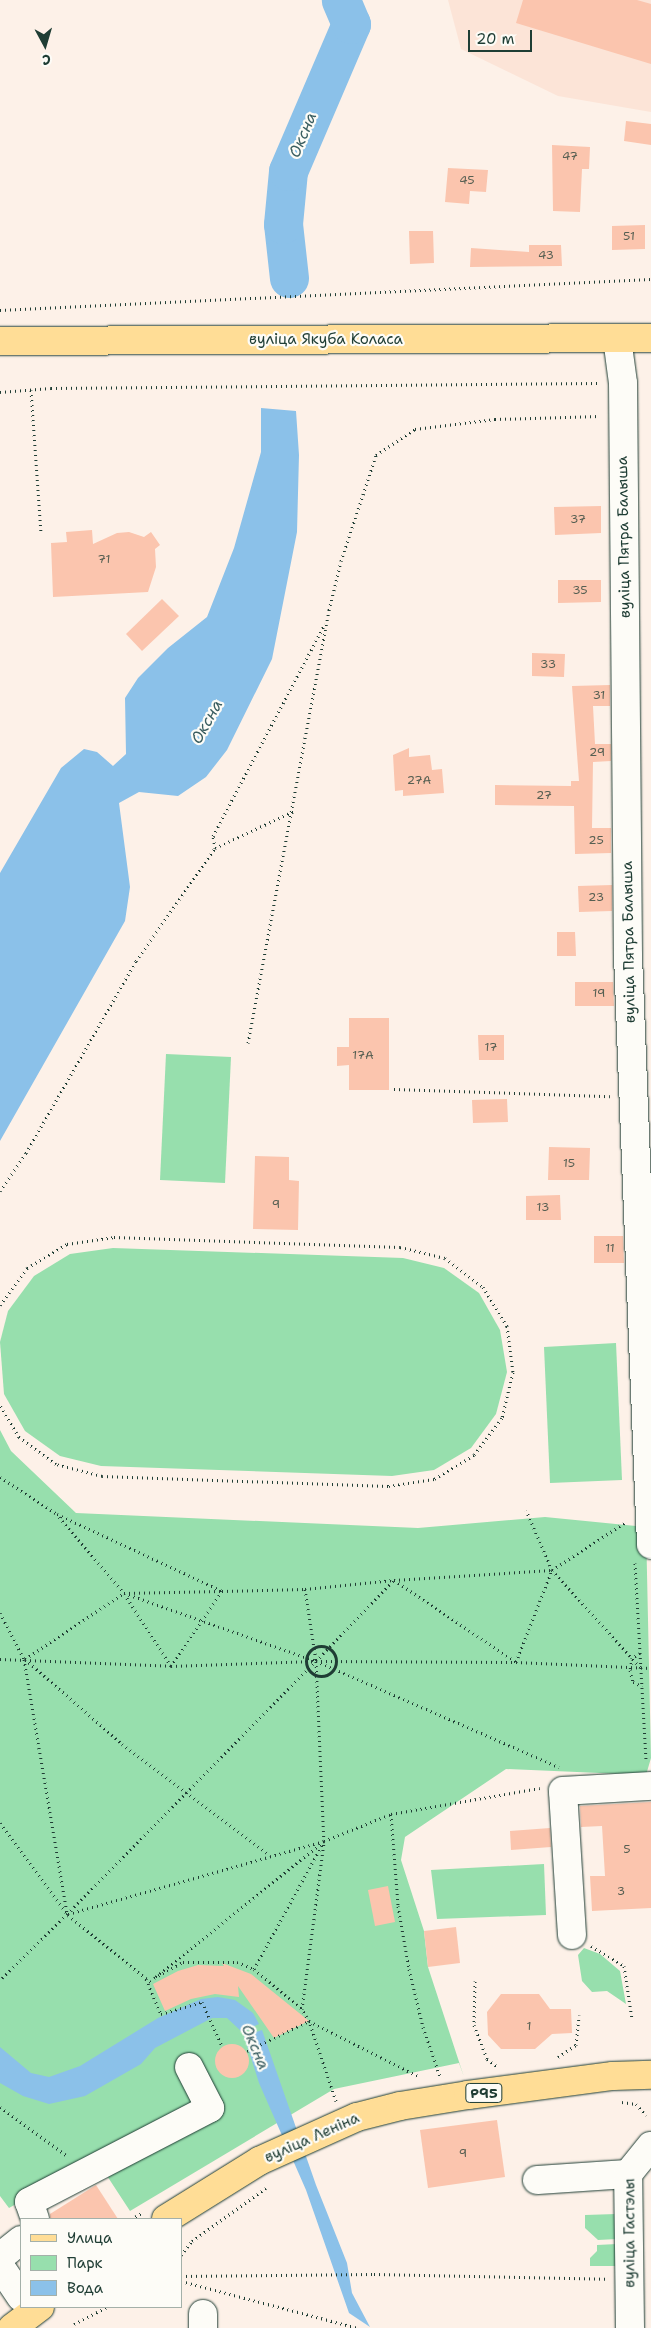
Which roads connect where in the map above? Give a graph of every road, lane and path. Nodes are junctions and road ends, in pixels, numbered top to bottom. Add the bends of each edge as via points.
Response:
1 (651, 279) edge
2 (0, 310) edge
3 (617, 338) junction
4 (651, 338) edge
5 (0, 341) edge
6 (623, 383) junction
7 (31, 390) junction
8 (0, 392) edge
9 (623, 416) junction
10 (41, 534) dead end
11 (327, 619) junction
12 (292, 812) junction
13 (215, 848) junction
14 (248, 1043) dead end
15 (394, 1089) dead end
16 (633, 1097) junction
17 (0, 1191) edge
18 (0, 1305) edge
19 (0, 1405) edge
20 (0, 1477) edge
21 (526, 1510) dead end
22 (57, 1514) junction
23 (632, 1518) dead end
24 (643, 1550) edge
25 (552, 1570) junction
26 (394, 1580) junction
27 (305, 1589) junction
28 (222, 1591) junction
29 (124, 1594) junction
30 (0, 1614) edge
31 (202, 1621) junction
32 (314, 1647) junction
33 (327, 1649) junction
34 (640, 1652) junction
35 (632, 1658) junction
36 (0, 1659) edge
37 (24, 1659) junction
38 (306, 1659) junction
39 (316, 1661) junction
40 (336, 1661) junction
41 (516, 1662) junction
42 (171, 1666) junction
43 (630, 1667) junction
44 (641, 1668) junction
45 (651, 1668) edge
46 (308, 1669) junction
47 (335, 1669) junction
48 (317, 1674) junction
49 (642, 1686) junction
50 (561, 1768) dead end
51 (648, 1776) edge
52 (551, 1786) dead end
53 (187, 1793) junction
54 (390, 1814) junction
55 (0, 1823) edge
56 (324, 1841) junction
57 (270, 1855) junction
58 (67, 1914) junction
59 (572, 1935) joint
60 (254, 1968) junction
61 (146, 1979) junction
62 (0, 1980) edge
63 (475, 1980) dead end
64 (153, 1984) dead end
65 (302, 2009) junction
66 (579, 2014) dead end
67 (632, 2019) dead end
68 (309, 2021) junction
69 (222, 2046) dead end
70 (247, 2050) dead end
71 (551, 2058) dead end
72 (507, 2066) dead end
73 (189, 2067) dead end
74 (651, 2075) edge
75 (428, 2081) dead end
76 (442, 2081) dead end
77 (338, 2104) dead end
78 (0, 2108) edge
79 (651, 2146) edge
80 (88, 2172) junction
81 (266, 2172) junction
82 (628, 2174) junction
83 (537, 2180) dead end
84 (36, 2218) edge
85 (168, 2218) edge
86 (20, 2241) edge
87 (182, 2254) edge
88 (0, 2257) edge
89 (0, 2266) edge
90 (182, 2276) edge
91 (630, 2280) junction
92 (182, 2281) edge
93 (20, 2299) edge
94 (106, 2308) edge
95 (74, 2324) dead end
96 (358, 2328) edge
97 (630, 2328) edge

1 - 2 path
3 - 4 main road, вуліца Якуба Коласа
3 - 5 main road, вуліца Якуба Коласа
3 - 6 street, вуліца Пятра Балыша
6 - 7 path
6 - 9 street, вуліца Пятра Балыша
7 - 8 path
7 - 10 path
9 - 11 path via 495,419 415,429 376,455 341,561
9 - 16 street, вуліца Пятра Балыша via 628,956
11 - 12 path
11 - 13 path via 213,836
12 - 13 path
12 - 14 path
13 - 17 path via 131,970 26,1153
15 - 16 path
16 - 24 street, вуліца Пятра Балыша
18 - 19 path via 27,1268 68,1244 114,1237 400,1247 445,1258 483,1286 507,1326 513,1372 502,1418 474,1455 434,1479 388,1486 102,1476 56,1464 19,1437
20 - 22 path
21 - 25 path
22 - 28 path
22 - 29 path
23 - 25 path
24 - 34 path
25 - 26 path
25 - 35 path
25 - 41 path
26 - 27 path
26 - 33 path
26 - 41 path
27 - 28 path
27 - 32 path
28 - 29 path
28 - 31 path
29 - 31 path
29 - 37 path
29 - 42 path
30 - 37 path
31 - 38 path
31 - 42 path
32 - 33 path
32 - 38 path
32 - 39 path
33 - 39 path
33 - 40 path via 334,1653
34 - 35 path
34 - 44 path
35 - 43 path
35 - 44 path
36 - 37 path
37 - 42 path
37 - 53 path via 122,1744
37 - 58 path
38 - 39 path
38 - 42 path
38 - 46 path
39 - 40 path
39 - 46 path
39 - 47 path
39 - 48 path
40 - 41 path
40 - 47 path
41 - 43 path
43 - 44 path
43 - 49 path via 633,1682
44 - 45 path
44 - 49 path
46 - 48 path
46 - 53 path
47 - 48 path via 328,1674
47 - 50 path
48 - 56 path
49 - 51 path
51 - 59 street via 562,1791
52 - 54 path
53 - 57 path
53 - 58 path
54 - 56 path
54 - 76 path via 398,1906 409,1970 423,2027
55 - 58 path
56 - 57 path
56 - 60 path
56 - 60 path via 154,1978 171,1966 196,1960 231,1961
56 - 65 path
57 - 58 path
58 - 61 path
58 - 62 path
59 - 67 path via 624,1966
60 - 65 path via 284,1990
61 - 64 path
61 - 69 path via 161,2014 202,2002
63 - 72 path via 474,2025 487,2059 498,2067
65 - 68 path
66 - 71 path via 576,2045
68 - 70 path
68 - 75 path
68 - 77 path
73 - 80 street via 210,2108
74 - 81 main road, вуліца Леніна / Р95 via 613,2076 400,2106 320,2131
78 - 80 path
79 - 82 street, вуліца Гастэлы
80 - 84 street via 29,2202
81 - 85 main road, вуліца Леніна / Р95
81 - 87 path
82 - 83 street
82 - 91 street, вуліца Гастэлы
86 - 88 street
89 - 93 street
90 - 91 path via 374,2274
91 - 97 street, вуліца Гастэлы
92 - 96 path
94 - 95 path

